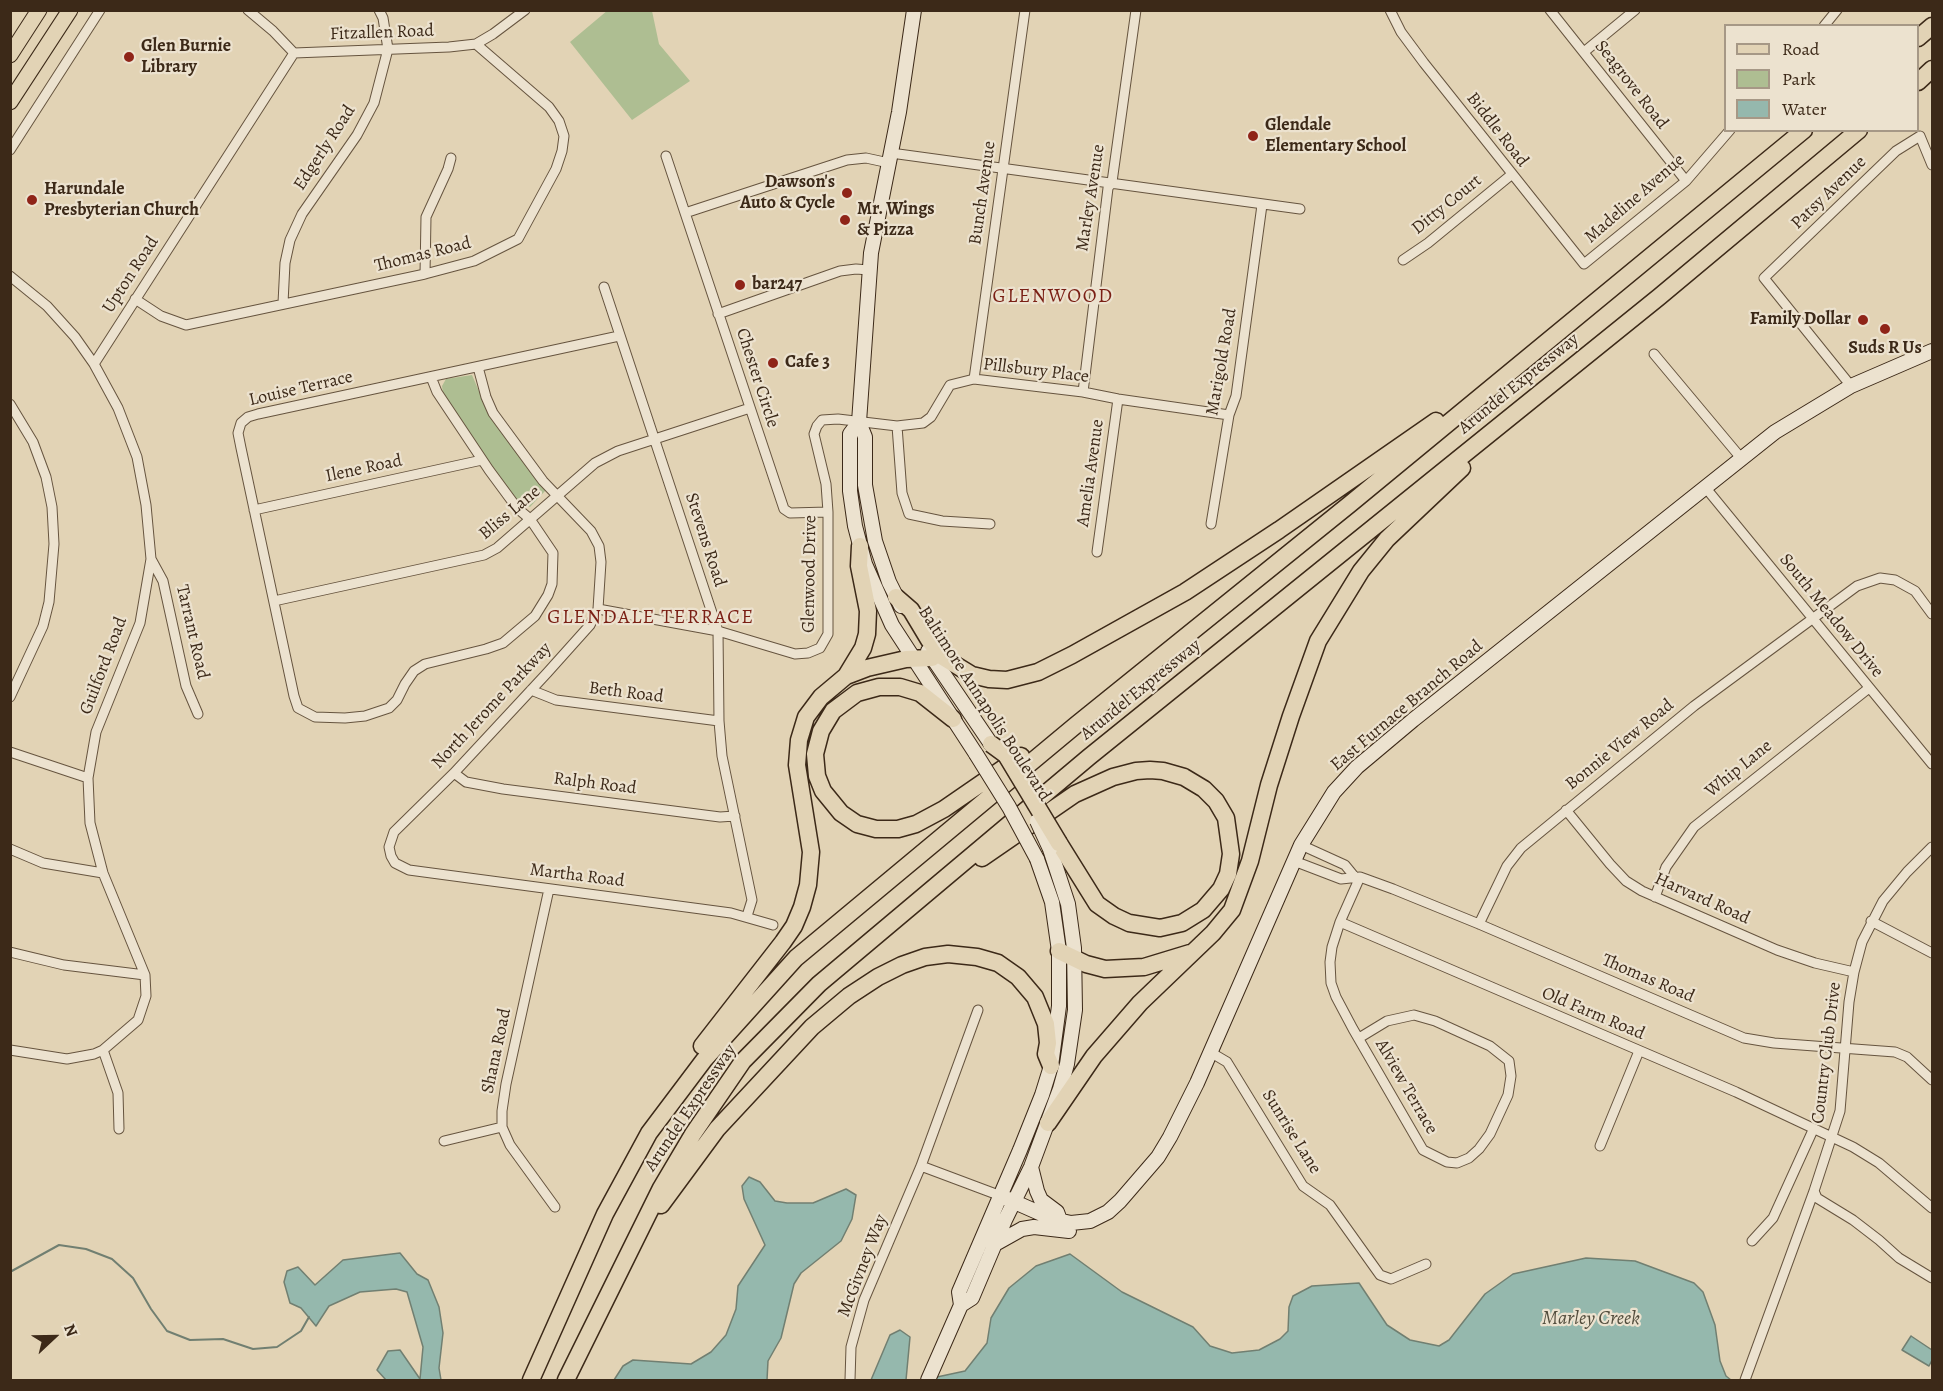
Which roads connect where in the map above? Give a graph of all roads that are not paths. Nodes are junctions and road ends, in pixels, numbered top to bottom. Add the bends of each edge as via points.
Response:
1 (39, 10) edge
2 (70, 10) edge
3 (100, 10) edge
4 (248, 10) edge
5 (379, 10) edge
6 (525, 10) edge
7 (914, 10) edge
8 (1025, 10) edge
9 (1136, 10) edge
10 (1390, 10) edge
11 (1550, 10) edge
12 (1635, 10) edge
13 (1837, 10) edge
14 (513, 14) edge
15 (1826, 24) edge
16 (1932, 26) edge
17 (1919, 36) edge
18 (476, 44) junction
19 (388, 49) junction
20 (1584, 52) junction
21 (294, 53) junction
22 (10, 55) edge
23 (1932, 69) edge
24 (1919, 80) edge
25 (10, 102) edge
26 (1728, 132) edge
27 (1802, 132) edge
28 (1857, 132) edge
29 (10, 150) edge
30 (666, 156) dead end
31 (451, 158) dead end
32 (890, 158) junction
33 (1932, 165) edge
34 (1003, 168) junction
35 (1511, 175) junction
36 (1686, 181) junction
37 (1112, 182) junction
38 (1262, 205) junction
39 (1300, 209) dead end
40 (685, 213) junction
41 (1403, 260) dead end
42 (1584, 264) joint
43 (869, 270) junction
44 (424, 274) junction
45 (10, 276) edge
46 (604, 287) dead end
47 (135, 299) junction
48 (283, 303) junction
49 (718, 314) junction
50 (619, 336) junction
51 (1932, 351) edge
52 (1654, 354) dead end
53 (94, 364) junction
54 (478, 367) junction
55 (431, 377) junction
56 (974, 379) junction
57 (1851, 386) junction
58 (1083, 392) junction
59 (1118, 399) junction
60 (1528, 402) junction
61 (10, 404) edge
62 (1472, 405) junction
63 (750, 408) junction
64 (1229, 415) junction
65 (859, 422) junction
66 (897, 426) junction
67 (653, 440) junction
68 (1741, 458) junction
69 (482, 460) junction
70 (1704, 487) junction
71 (556, 495) junction
72 (254, 510) junction
73 (828, 513) junction
74 (530, 519) junction
75 (990, 524) dead end
76 (1211, 524) dead end
77 (860, 546) junction
78 (1097, 552) dead end
79 (151, 559) junction
80 (896, 597) junction
81 (274, 601) junction
82 (598, 609) junction
83 (1932, 614) edge
84 (1811, 618) junction
85 (718, 631) junction
86 (932, 658) junction
87 (915, 659) junction
88 (846, 676) junction
89 (1869, 688) junction
90 (531, 690) junction
91 (10, 697) edge
92 (198, 714) dead end
93 (953, 719) junction
94 (719, 722) junction
95 (1076, 724) junction
96 (991, 744) joint
97 (10, 752) edge
98 (1932, 764) edge
99 (454, 773) junction
100 (88, 778) junction
101 (1566, 810) junction
102 (735, 816) junction
103 (1301, 845) junction
104 (1055, 846) junction
105 (389, 847) joint
106 (1932, 847) edge
107 (10, 849) edge
108 (1294, 861) junction
109 (956, 868) junction
110 (103, 873) junction
111 (1357, 876) junction
112 (549, 890) junction
113 (1655, 897) junction
114 (747, 916) junction
115 (1871, 921) junction
116 (1340, 922) junction
117 (1479, 924) junction
118 (773, 925) dead end
119 (1059, 951) junction
120 (10, 952) edge
121 (1193, 952) junction
122 (1932, 953) edge
123 (1075, 959) junction
124 (1854, 972) junction
125 (145, 975) junction
126 (978, 1010) dead end
127 (1359, 1038) junction
128 (1846, 1047) junction
129 (10, 1050) edge
130 (103, 1050) junction
131 (1639, 1051) junction
132 (1210, 1052) junction
133 (1051, 1066) junction
134 (1932, 1080) edge
135 (666, 1110) junction
136 (1048, 1123) junction
137 (502, 1127) junction
138 (119, 1129) dead end
139 (1813, 1130) junction
140 (1832, 1138) junction
141 (444, 1141) dead end
142 (1600, 1146) dead end
143 (921, 1166) junction
144 (1031, 1167) junction
145 (1814, 1191) junction
146 (1000, 1196) junction
147 (1013, 1203) junction
148 (555, 1206) dead end
149 (1932, 1208) edge
150 (1060, 1221) junction
151 (1090, 1221) junction
152 (1752, 1241) dead end
153 (997, 1242) junction
154 (629, 1250) junction
155 (1426, 1264) dead end
156 (1932, 1278) edge
157 (961, 1305) junction
158 (931, 1374) edge
159 (531, 1380) edge
160 (566, 1380) edge
161 (850, 1380) edge
162 (1745, 1380) edge

1 - 22 main road
2 - 25 main road
3 - 29 street
4 - 21 street
5 - 19 street, Edgerly Road
6 - 14 street, Fitzallen Road
7 - 32 main road, Baltimore Annapolis Boulevard
8 - 34 street, Bunch Avenue
9 - 37 street, Marley Avenue
10 - 35 street, Biddle Road via 1401,32
11 - 20 street, Seagrove Road
12 - 20 street
13 - 15 street
14 - 18 street, Fitzallen Road
16 - 17 highway
18 - 19 street, Fitzallen Road
18 - 44 street, Thomas Road via 554,114 564,136 562,151 518,239 474,261
19 - 21 street, Fitzallen Road
19 - 48 street, Edgerly Road via 374,103 357,135 302,214 290,240
20 - 36 street, Seagrove Road
21 - 47 street, Upton Road
23 - 24 highway
26 - 36 street, Madeline Avenue
27 - 62 highway, Arundel Expressway
28 - 60 highway, Arundel Expressway
30 - 40 street, Chester Circle
31 - 44 street via 426,217
32 - 34 street
32 - 40 street via 846,160
32 - 43 main road, Baltimore Annapolis Boulevard
33 - 57 street, Patsy Avenue via 1920,136 1896,151 1764,278
34 - 37 street
34 - 56 street, Bunch Avenue
35 - 41 street, Ditty Court
35 - 42 street, Biddle Road
36 - 42 street, Madeline Avenue
37 - 38 street
37 - 58 street, Marley Avenue via 1108,188
38 - 39 street
38 - 64 street, Marigold Road via 1236,396
40 - 49 street, Chester Circle
43 - 49 street via 840,271
43 - 65 main road, Baltimore Annapolis Boulevard
44 - 48 street, Thomas Road
45 - 53 street, Guilford Road via 47,306
46 - 50 street, Stevens Road
47 - 48 street, Thomas Road via 161,316 186,325
47 - 53 street, Upton Road
49 - 63 street, Chester Circle
50 - 54 street, Louise Terrace
50 - 67 street, Stevens Road
51 - 57 main road, East Furnace Branch Road
52 - 68 street
53 - 79 street, Guilford Road via 118,408 137,457
54 - 55 street, Louise Terrace
54 - 71 street, North Jerome Parkway via 494,413
55 - 69 street
55 - 72 street, Louise Terrace via 248,417 238,433
56 - 58 street, Pillsbury Place
56 - 66 street, Pillsbury Place via 950,385 931,417 923,423
57 - 68 main road, East Furnace Branch Road via 1774,432
58 - 59 street, Pillsbury Place
59 - 64 street, Pillsbury Place
59 - 78 street, Amelia Avenue
60 - 109 highway, Arundel Expressway
60 - 121 highway via 1387,539 1360,571 1333,614 1318,641 1291,716 1232,910
61 - 91 street via 33,442 46,477 54,544 43,626
62 - 80 highway via 1452,410 1185,592 1038,672 1007,680 972,675 941,657 911,610
62 - 95 highway, Arundel Expressway
63 - 67 street, Bliss Lane
63 - 73 street, Chester Circle via 784,509 790,513
64 - 76 street, Marigold Road
65 - 66 street, Pillsbury Place
65 - 73 street, Glenwood Drive via 822,420 814,434 826,484
65 - 77 main road, Baltimore Annapolis Boulevard via 850,434 850,467
65 - 80 main road, Baltimore Annapolis Boulevard via 865,437 865,485 875,541
66 - 75 street via 902,493 909,514
67 - 71 street, Bliss Lane via 595,463
67 - 85 street, Stevens Road
68 - 70 main road, East Furnace Branch Road
69 - 72 street, Ilene Road
69 - 74 street via 504,492
70 - 84 street, South Meadow Drive
70 - 103 main road, East Furnace Branch Road via 1357,767 1334,792
71 - 74 street, Bliss Lane
71 - 82 street, North Jerome Parkway via 591,531 599,546
72 - 81 street, Louise Terrace
73 - 85 street, Glenwood Drive via 828,634 820,648 795,654
74 - 81 street, Bliss Lane via 484,555
74 - 81 street, Louise Terrace via 553,553 552,584 535,616 503,643 424,664 414,671 397,700 381,712 325,718 298,708
77 - 87 main road, Baltimore Annapolis Boulevard via 884,608
77 - 88 highway via 859,566 868,622 863,648
79 - 92 street, Tarrant Road via 163,581 186,686
79 - 100 street, Guilford Road via 140,623 96,732
80 - 86 main road, Baltimore Annapolis Boulevard
82 - 85 street, Glenwood Drive
82 - 90 street, North Jerome Parkway via 590,625
83 - 84 street, Bonnie View Road via 1915,591 1880,578 1857,586
84 - 89 street, South Meadow Drive
84 - 101 street, Bonnie View Road
85 - 94 street, Stevens Road
86 - 87 highway
86 - 96 main road, Baltimore Annapolis Boulevard
87 - 88 highway
87 - 93 main road, Baltimore Annapolis Boulevard
88 - 135 highway via 820,697 806,717 799,740 796,765 811,852 802,907 783,942 666,1094
89 - 98 street, South Meadow Drive
89 - 113 street, Whip Lane via 1694,827 1666,867
90 - 94 street, Beth Road via 556,700
90 - 99 street, North Jerome Parkway
93 - 95 highway via 920,693 900,687 857,693 833,711 821,731 815,754 823,790 841,813 857,824 898,829 944,809 1060,728
93 - 119 main road, Baltimore Annapolis Boulevard, bridge via 1037,859 1052,903
94 - 102 street, Stevens Road
95 - 135 highway, Arundel Expressway via 796,958 704,1060
96 - 104 highway, bridge via 1006,754
97 - 100 street
99 - 102 street, Ralph Road via 466,782 503,789
99 - 105 street, North Jerome Parkway via 394,832
100 - 110 street, Guilford Road via 90,823
101 - 113 street, Harvard Road via 1626,881
101 - 117 street, Bonnie View Road via 1521,848 1507,866
102 - 114 street, Stevens Road via 752,900
103 - 108 main road, East Furnace Branch Road
103 - 111 street, Thomas Road via 1345,865
104 - 109 highway via 1097,904 1128,923 1160,928 1203,910 1221,889 1231,854 1226,818 1216,801 1184,777 1150,770 1113,777 1075,794 982,858
104 - 123 main road, Baltimore Annapolis Boulevard
105 - 112 street, Martha Road via 394,862 409,870
106 - 115 street, Country Club Drive via 1883,901
107 - 110 street via 43,863
108 - 111 street, Thomas Road via 1341,879
108 - 132 main road, East Furnace Branch Road
109 - 154 highway, Arundel Expressway via 819,984 743,1061 693,1134
110 - 125 street, Guilford Road
111 - 116 street, Alview Terrace
111 - 117 street, Thomas Road
112 - 114 street, Martha Road
112 - 137 street, Shana Road via 506,1084
113 - 124 street, Harvard Road via 1777,950
114 - 118 street, Martha Road
115 - 122 street
115 - 124 street, Country Club Drive
116 - 127 street, Alview Terrace via 1330,962 1331,983
116 - 131 street, Old Farm Road
117 - 128 street, Thomas Road via 1744,1038
119 - 123 highway
119 - 133 main road, Baltimore Annapolis Boulevard via 1059,1006
120 - 125 street via 64,965
121 - 123 highway via 1129,969 1105,969
121 - 136 highway via 1140,1003 1094,1056
123 - 136 main road, Baltimore Annapolis Boulevard via 1072,1035
124 - 128 street, Country Club Drive
125 - 130 street, Guilford Road via 146,996 138,1020
126 - 143 street, McGivney Way
127 - 127 street, Alview Terrace via 1387,1021 1414,1015 1490,1046 1509,1061 1508,1095 1479,1149 1457,1163 1423,1150
128 - 134 street, Thomas Road via 1895,1052 1907,1057
128 - 140 street, Country Club Drive via 1840,1111
129 - 130 street via 67,1059
130 - 138 street via 118,1093
131 - 139 street, Old Farm Road
131 - 142 street
132 - 151 main road, East Furnace Branch Road via 1158,1157 1120,1202
132 - 155 street, Sunrise Lane via 1227,1062 1303,1186 1330,1205 1380,1275 1391,1279
133 - 146 main road, Baltimore Annapolis Boulevard
133 - 154 highway via 1046,1054 1046,1024 1040,1009 1027,986 998,963 948,954 902,965 849,996 778,1062 717,1129
135 - 159 highway, Arundel Expressway via 649,1133 605,1214
136 - 144 main road, Baltimore Annapolis Boulevard
137 - 141 street
137 - 148 street
139 - 140 street, Old Farm Road
139 - 152 street via 1773,1218
140 - 145 street, Country Club Drive
140 - 149 street, Old Farm Road via 1879,1163
143 - 146 street
143 - 161 street, McGivney Way via 864,1300 851,1347
144 - 147 main road, Baltimore Annapolis Boulevard
144 - 150 main road via 1041,1200 1057,1212
145 - 156 street via 1817,1198
145 - 162 street, Country Club Drive
146 - 147 main road
146 - 157 main road, Baltimore Annapolis Boulevard via 959,1292
147 - 150 main road
147 - 153 main road, Baltimore Annapolis Boulevard
150 - 151 main road
151 - 153 main road, East Furnace Branch Road via 1082,1232 1034,1227
153 - 157 main road, Baltimore Annapolis Boulevard via 972,1298
154 - 160 highway, Arundel Expressway
157 - 158 main road, Baltimore Annapolis Boulevard

